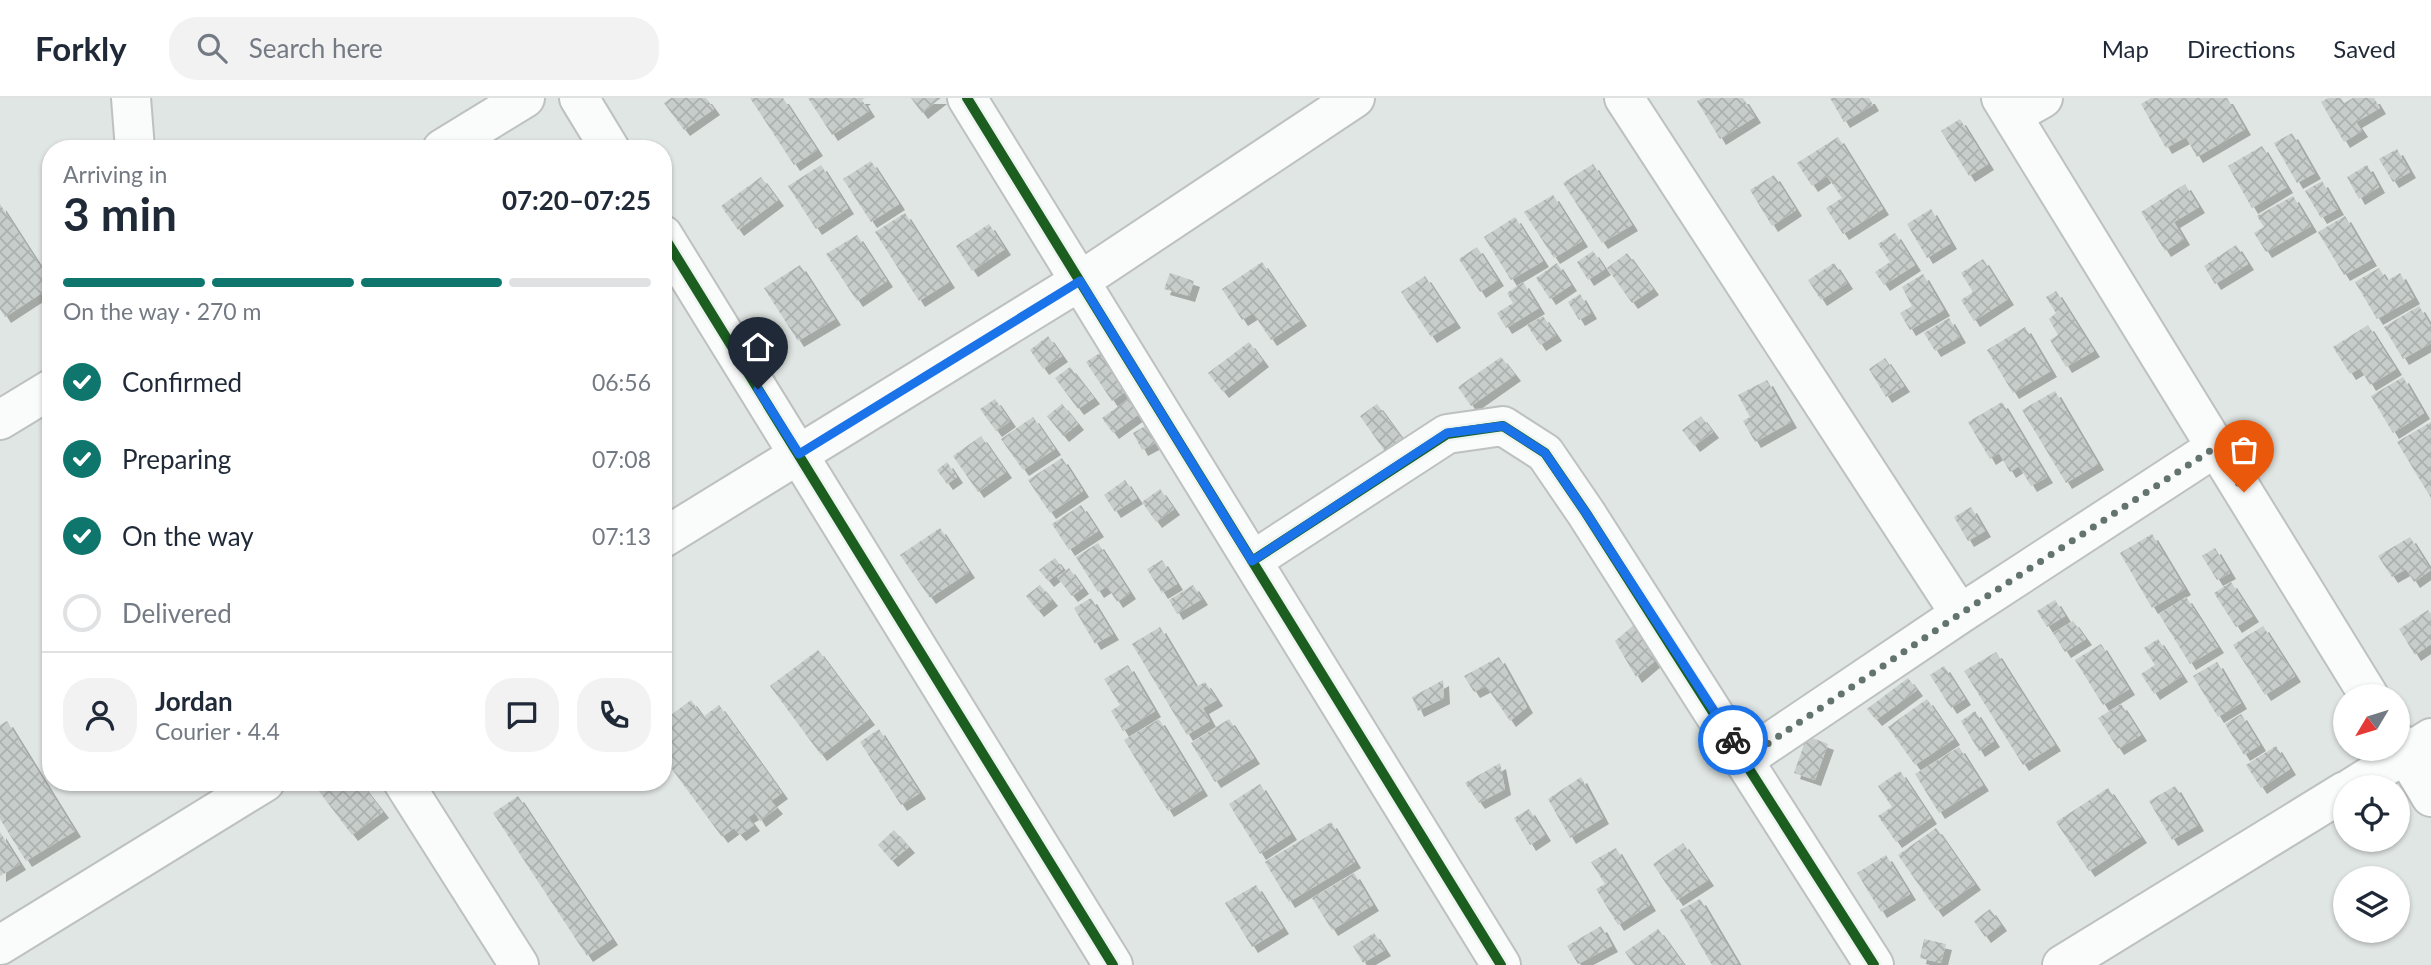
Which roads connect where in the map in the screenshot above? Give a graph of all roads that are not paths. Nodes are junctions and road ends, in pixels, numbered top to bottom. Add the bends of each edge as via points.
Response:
1 (131, 98) edge
2 (525, 98) edge
3 (579, 98) edge
4 (967, 98) edge
5 (1355, 98) edge
6 (1624, 98) edge
7 (2019, 104) edge
8 (134, 140) edge
9 (457, 140) edge
10 (605, 140) edge
11 (672, 249) edge
12 (1080, 281) junction
13 (42, 394) edge
14 (0, 420) edge
15 (2216, 447) junction
16 (799, 454) junction
17 (672, 532) edge
18 (1252, 561) junction
19 (1960, 614) junction
20 (2362, 684) edge
21 (2411, 745) edge
22 (1745, 759) junction
23 (2369, 775) edge
24 (250, 791) edge
25 (409, 791) edge
26 (2431, 797) edge
27 (2333, 798) edge
28 (0, 945) edge
29 (519, 965) edge
30 (1113, 965) edge
31 (1501, 965) edge
32 (1874, 965) edge
33 (2062, 965) edge

1 - 8 street
2 - 9 street
3 - 10 street
4 - 12 street
5 - 12 street
6 - 19 street
7 - 15 street
11 - 16 street
12 - 16 street
12 - 18 street
13 - 14 street
15 - 19 street
15 - 20 street
16 - 17 street
16 - 30 street
18 - 22 street via 1447,433 1503,426 1545,453
18 - 31 street
19 - 22 street
21 - 23 street
21 - 26 street
22 - 32 street
24 - 28 street
25 - 29 street
27 - 33 street

